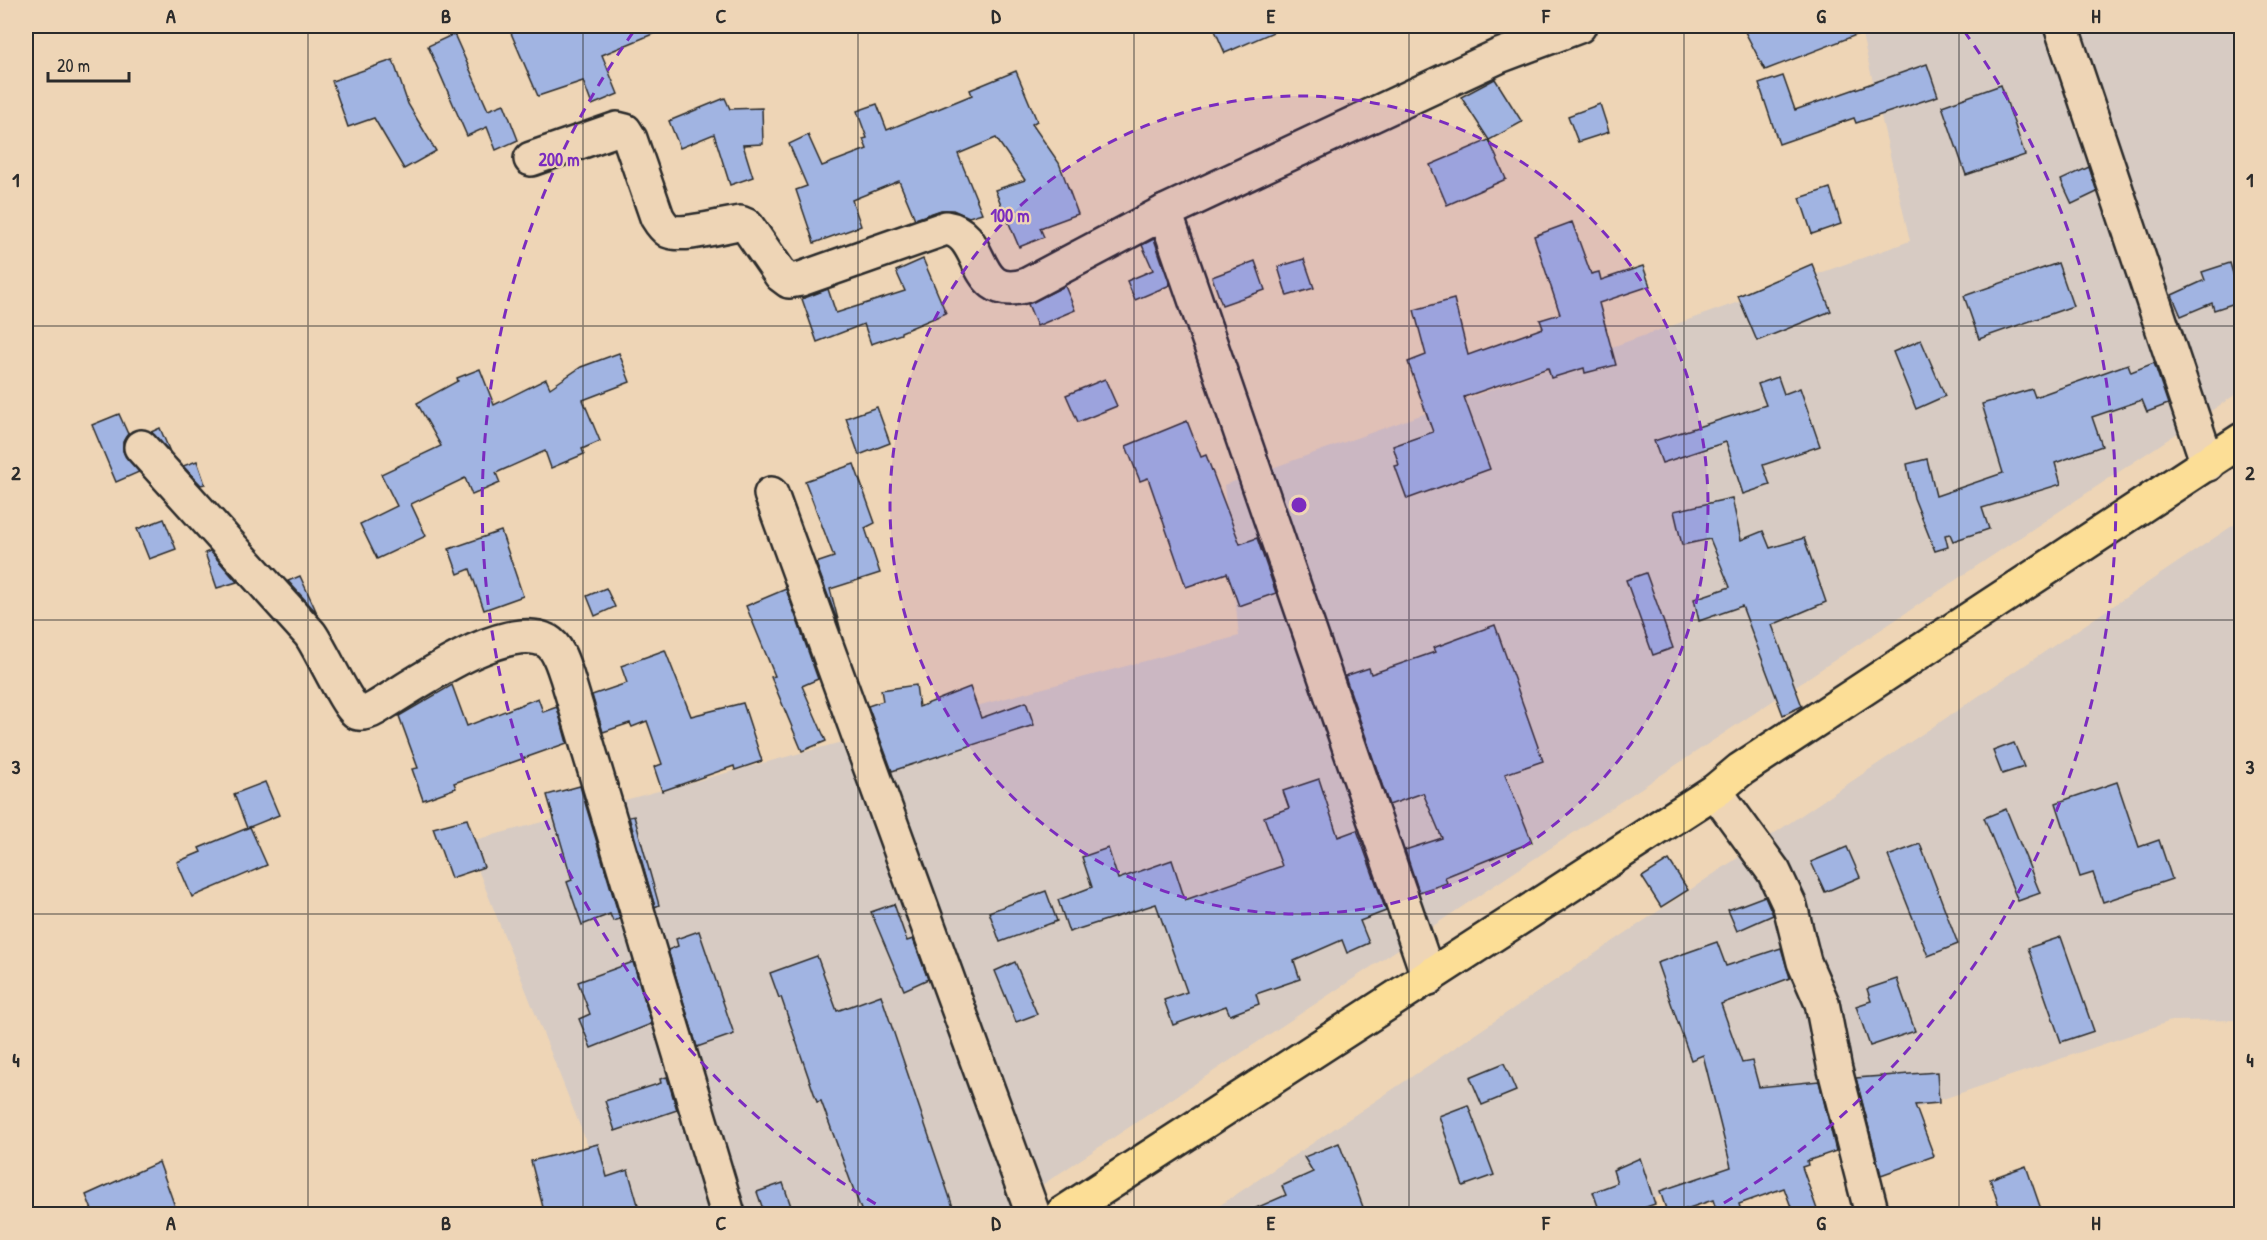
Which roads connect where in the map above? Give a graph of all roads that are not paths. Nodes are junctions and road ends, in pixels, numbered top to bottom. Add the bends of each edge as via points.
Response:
1 (1579, 26) edge
2 (2061, 26) edge
3 (531, 159) dead end
4 (1166, 212) junction
5 (2241, 440) edge
6 (141, 447) dead end
7 (2208, 464) junction
8 (771, 494) dead end
9 (1715, 791) junction
10 (1429, 978) junction
11 (728, 1215) edge
12 (1033, 1215) edge
13 (1062, 1215) edge
14 (1872, 1215) edge

1 - 4 street via 1499,56
2 - 7 street
3 - 4 street via 617,129 625,131 662,224 680,233 740,223 747,226 789,281 946,228 963,237 993,284 1009,290 1027,285
4 - 10 street
5 - 7 main road
6 - 11 street via 315,641 346,701 356,712 376,708 472,652 512,638 534,636 550,642 567,677
7 - 9 main road via 1740,770
8 - 12 street
9 - 10 main road
9 - 14 street via 1774,872 1790,906 1804,962 1822,1003 1834,1070
10 - 13 main road

